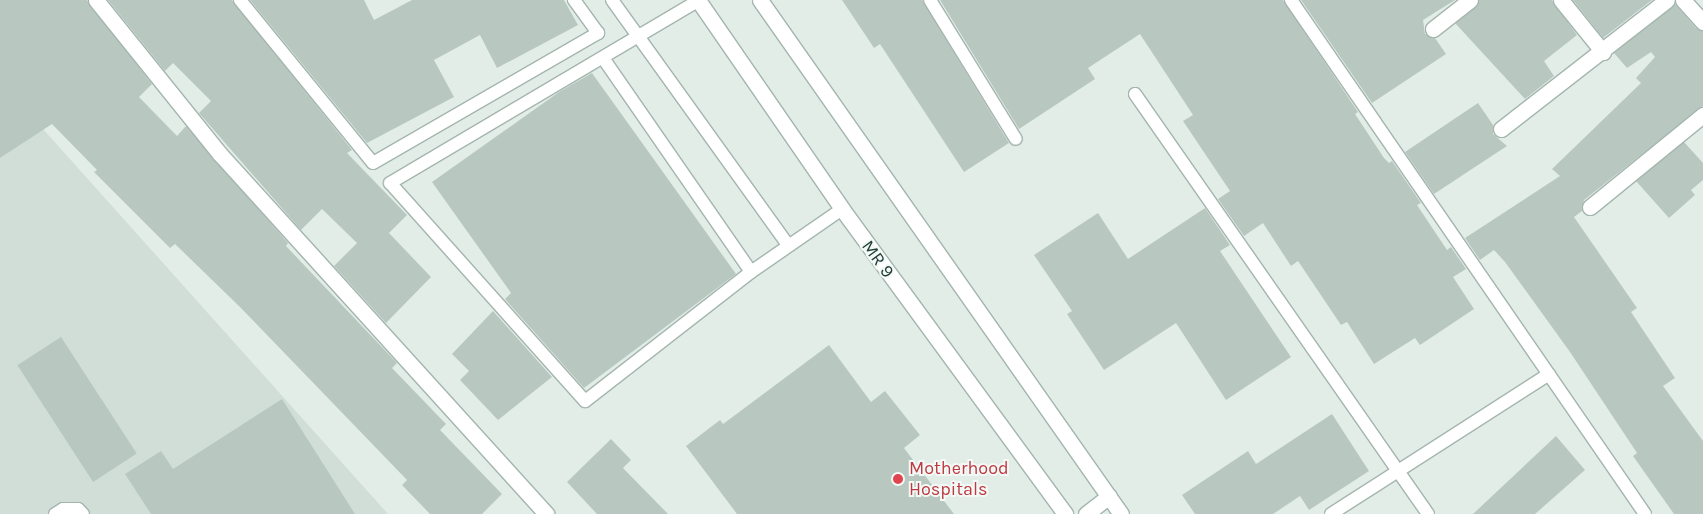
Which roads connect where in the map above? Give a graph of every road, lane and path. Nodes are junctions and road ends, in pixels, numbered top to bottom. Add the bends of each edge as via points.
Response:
1 (96, 0) edge
2 (240, 0) edge
3 (574, 0) edge
4 (612, 0) edge
5 (698, 0) edge
6 (760, 0) edge
7 (930, 0) edge
8 (1291, 0) edge
9 (1470, 0) edge
10 (1561, 0) edge
11 (1667, 0) edge
12 (1683, 0) edge
13 (1703, 22) edge
14 (1433, 29) dead end
15 (638, 36) junction
16 (1603, 52) junction
17 (603, 58) junction
18 (1135, 94) dead end
19 (1703, 115) edge
20 (1501, 129) dead end
21 (1016, 139) dead end
22 (1590, 207) dead end
23 (842, 209) junction
24 (788, 245) junction
25 (751, 272) junction
26 (1549, 374) junction
27 (1400, 471) junction
28 (1108, 496) junction
29 (54, 514) edge
30 (83, 514) edge
31 (547, 514) edge
32 (1064, 514) edge
33 (1086, 514) edge
34 (1121, 514) edge
35 (1331, 514) edge
36 (1428, 514) edge
37 (1645, 514) edge

1 - 31 street via 220,154
2 - 3 lane via 373,163 598,33
4 - 15 lane
5 - 15 lane
5 - 23 street, MR 9
6 - 28 street
7 - 21 lane
8 - 26 lane
9 - 14 street
10 - 16 street
11 - 16 street
12 - 13 street
15 - 17 lane
15 - 24 lane
16 - 20 street
17 - 25 lane
17 - 25 lane via 390,183 584,401
18 - 27 lane
19 - 22 street
23 - 24 lane
23 - 32 street, MR 9
24 - 25 lane
26 - 27 lane
26 - 37 lane
27 - 35 lane
27 - 36 lane
28 - 33 street
28 - 34 street
29 - 30 lane via 78,509

